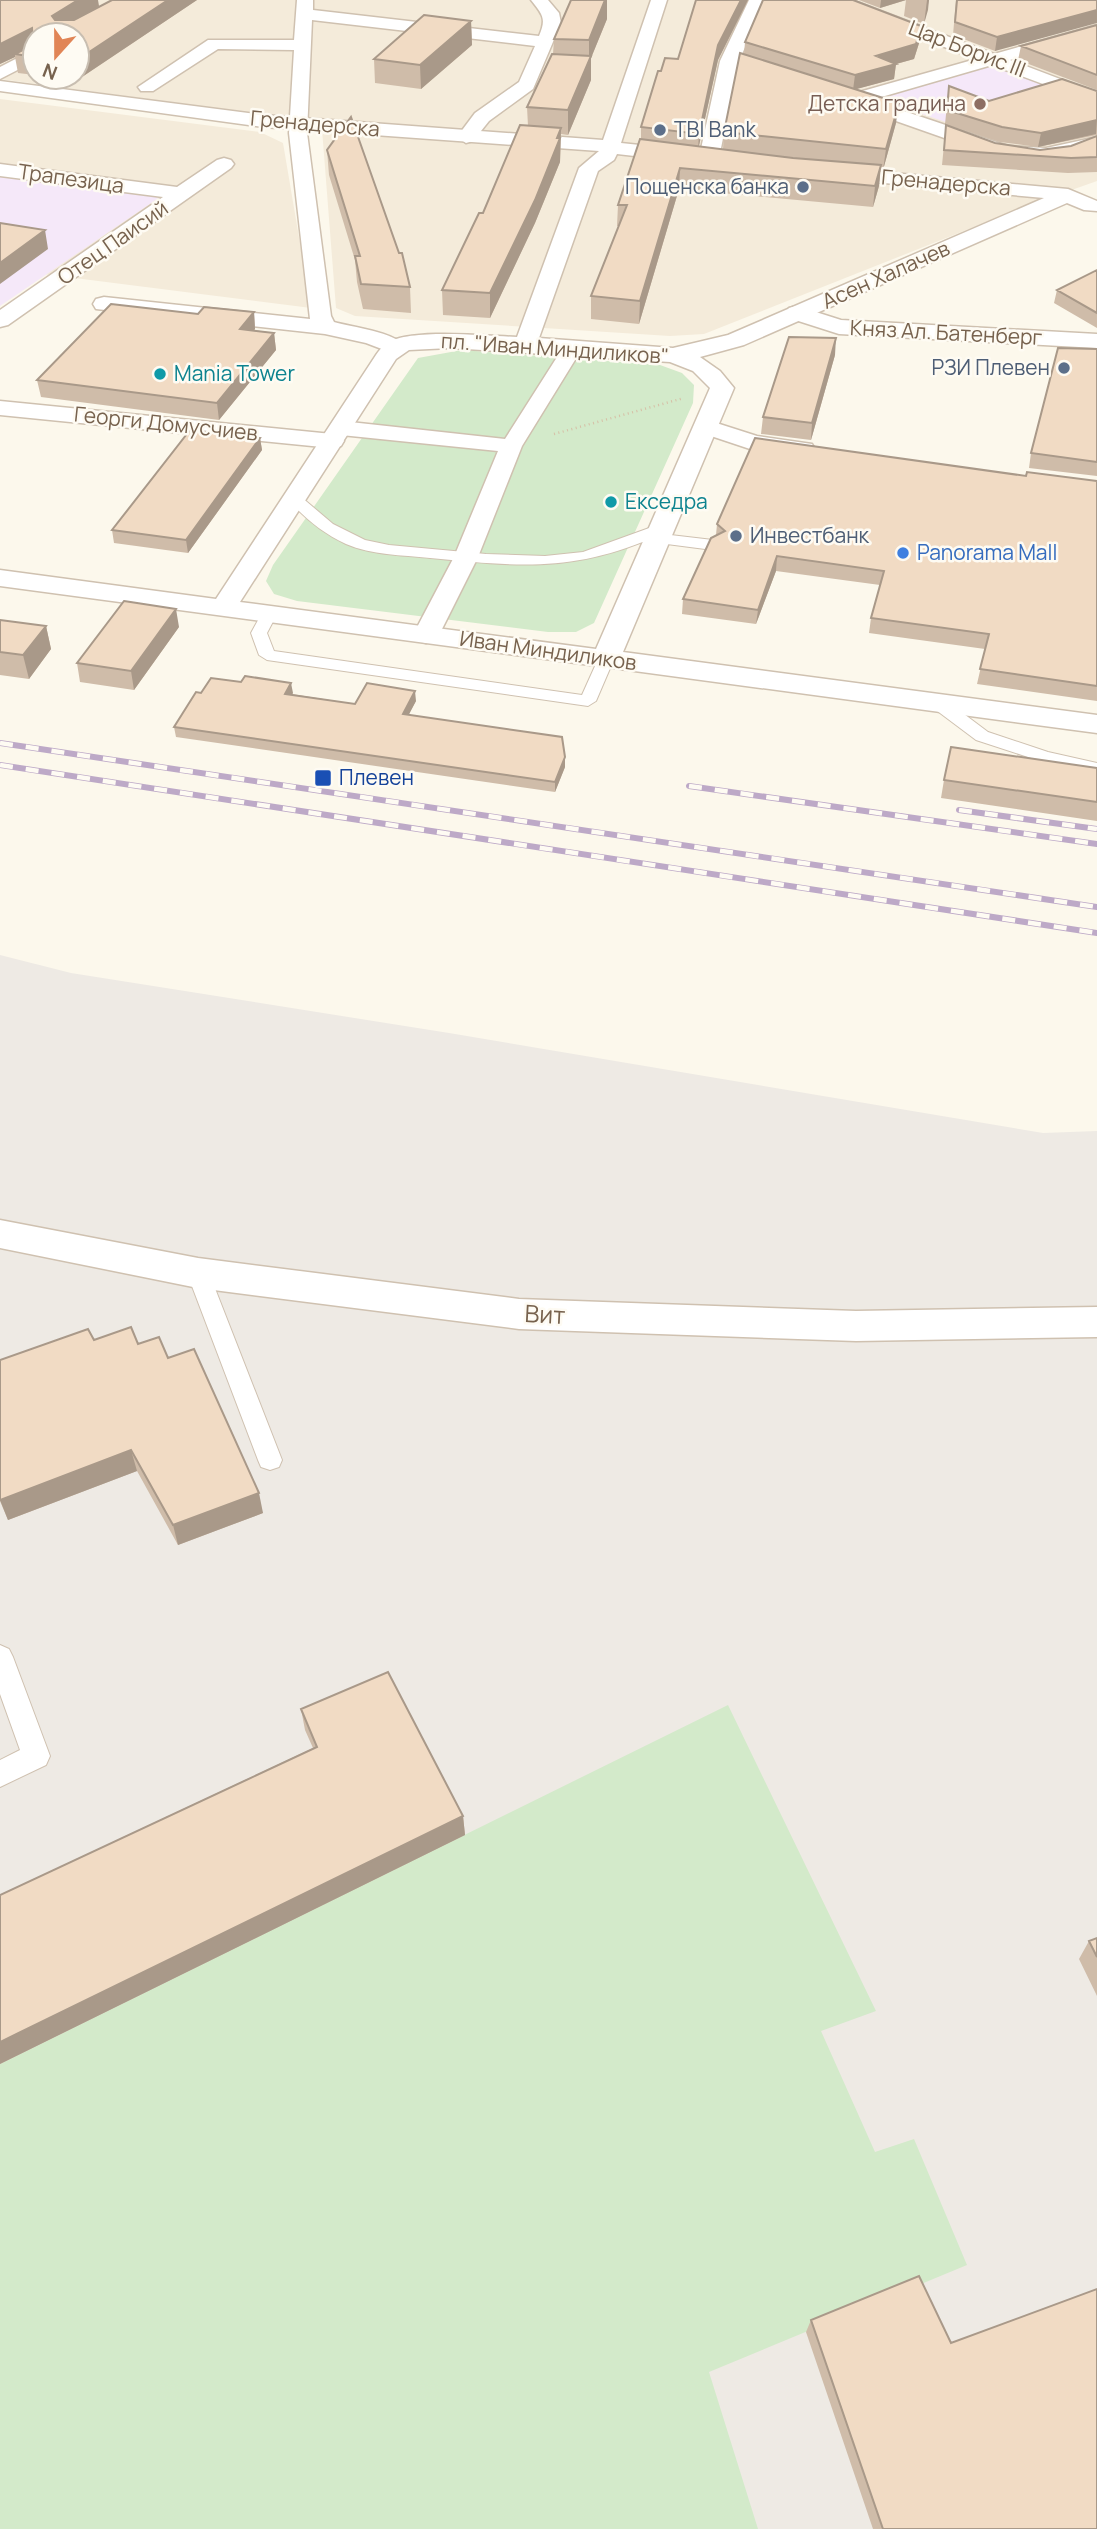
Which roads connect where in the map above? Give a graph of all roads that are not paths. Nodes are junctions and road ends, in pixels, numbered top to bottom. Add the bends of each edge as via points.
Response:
1 (539, 0) edge
2 (659, 0) edge
3 (757, 0) edge
4 (837, 0) edge
5 (304, 7) edge
6 (391, 7) dead end
7 (902, 10) dead end
8 (879, 16) junction
9 (375, 22) junction
10 (1097, 30) edge
11 (545, 42) junction
12 (304, 46) junction
13 (991, 58) junction
14 (729, 61) junction
15 (21, 62) edge
16 (0, 74) edge
17 (803, 84) edge
18 (0, 86) edge
19 (147, 88) dead end
20 (828, 92) edge
21 (0, 97) edge
22 (853, 99) junction
23 (1097, 99) edge
24 (297, 128) junction
25 (466, 137) junction
26 (1097, 143) edge
27 (585, 149) junction
28 (608, 151) junction
29 (224, 164) dead end
30 (0, 170) edge
31 (809, 171) edge
32 (183, 194) junction
33 (1067, 195) junction
34 (1095, 200) edge
35 (104, 304) dead end
36 (797, 313) junction
37 (0, 320) edge
38 (820, 321) junction
39 (325, 327) junction
40 (1097, 341) edge
41 (526, 344) junction
42 (395, 347) junction
43 (573, 347) junction
44 (673, 355) junction
45 (727, 373) junction
46 (0, 408) edge
47 (707, 427) junction
48 (336, 435) junction
49 (510, 446) junction
50 (822, 451) edge
51 (295, 499) junction
52 (661, 533) junction
53 (713, 545) edge
54 (466, 557) junction
55 (0, 578) edge
56 (223, 608) junction
57 (269, 614) junction
58 (426, 635) junction
59 (606, 659) junction
60 (938, 703) junction
61 (1097, 724) edge
62 (1097, 768) edge
63 (0, 1234) edge
64 (198, 1273) junction
65 (1097, 1322) edge
66 (270, 1460) dead end
67 (0, 1657) edge
68 (0, 1773) edge

1 - 11 street via 551,13
2 - 28 street
3 - 14 street
4 - 8 street, Цар Борис III
5 - 9 street
5 - 12 street
6 - 9 street
7 - 8 street
8 - 13 street, Цар Борис III
9 - 11 street
10 - 13 street
11 - 25 street via 527,85 482,117
12 - 19 street via 214,44
12 - 24 street
13 - 22 street
13 - 23 street, Цар Борис III
14 - 17 street
14 - 28 street via 718,160
15 - 16 street
18 - 24 street, Гренадерска
20 - 22 street
21 - 24 street, Гренадерска
22 - 26 street via 1017,155 1067,152
24 - 25 street, Гренадерска
24 - 27 street, Гренадерска
24 - 39 street
25 - 27 street, Гренадерска
27 - 28 street
27 - 41 street
29 - 32 street, Отец Паисий
30 - 32 street, Трапезица
31 - 33 street, Гренадерска
32 - 37 street, Отец Паисий
33 - 34 street, Гренадерска
33 - 36 street, Асен Халачев
34 - 38 street, Асен Халачев
35 - 39 street
36 - 38 street, Княз Ал. Батенберг
36 - 44 street, Асен Халачев via 718,346
38 - 40 street, Княз Ал. Батенберг via 839,327
38 - 45 street, Асен Халачев
39 - 42 street
41 - 42 street, пл. "Иван Миндиликов" via 423,341
41 - 43 street, пл. "Иван Миндиликов"
42 - 48 street
43 - 44 street, пл. "Иван Миндиликов"
43 - 49 street
44 - 45 street, пл. "Иван Миндиликов"
45 - 47 street
46 - 48 street, Георги Домусчиев
47 - 50 street via 754,443
47 - 52 street
48 - 49 street
48 - 51 street
49 - 54 street
51 - 54 lane via 319,522 350,541
51 - 56 street
52 - 53 lane
52 - 54 lane via 583,556 539,561
52 - 59 street
54 - 58 street
55 - 56 street, Иван Миндиликов
56 - 57 street, Иван Миндиликов
57 - 58 street, Иван Миндиликов
57 - 59 lane via 259,633 267,655 588,701
58 - 59 street, Иван Миндиликов
59 - 60 street, Иван Миндиликов
60 - 61 street, Иван Миндиликов
60 - 62 lane via 982,736
63 - 64 street, Вит
64 - 65 street, Вит via 519,1314 856,1326
64 - 66 lane
67 - 68 lane via 36,1756

